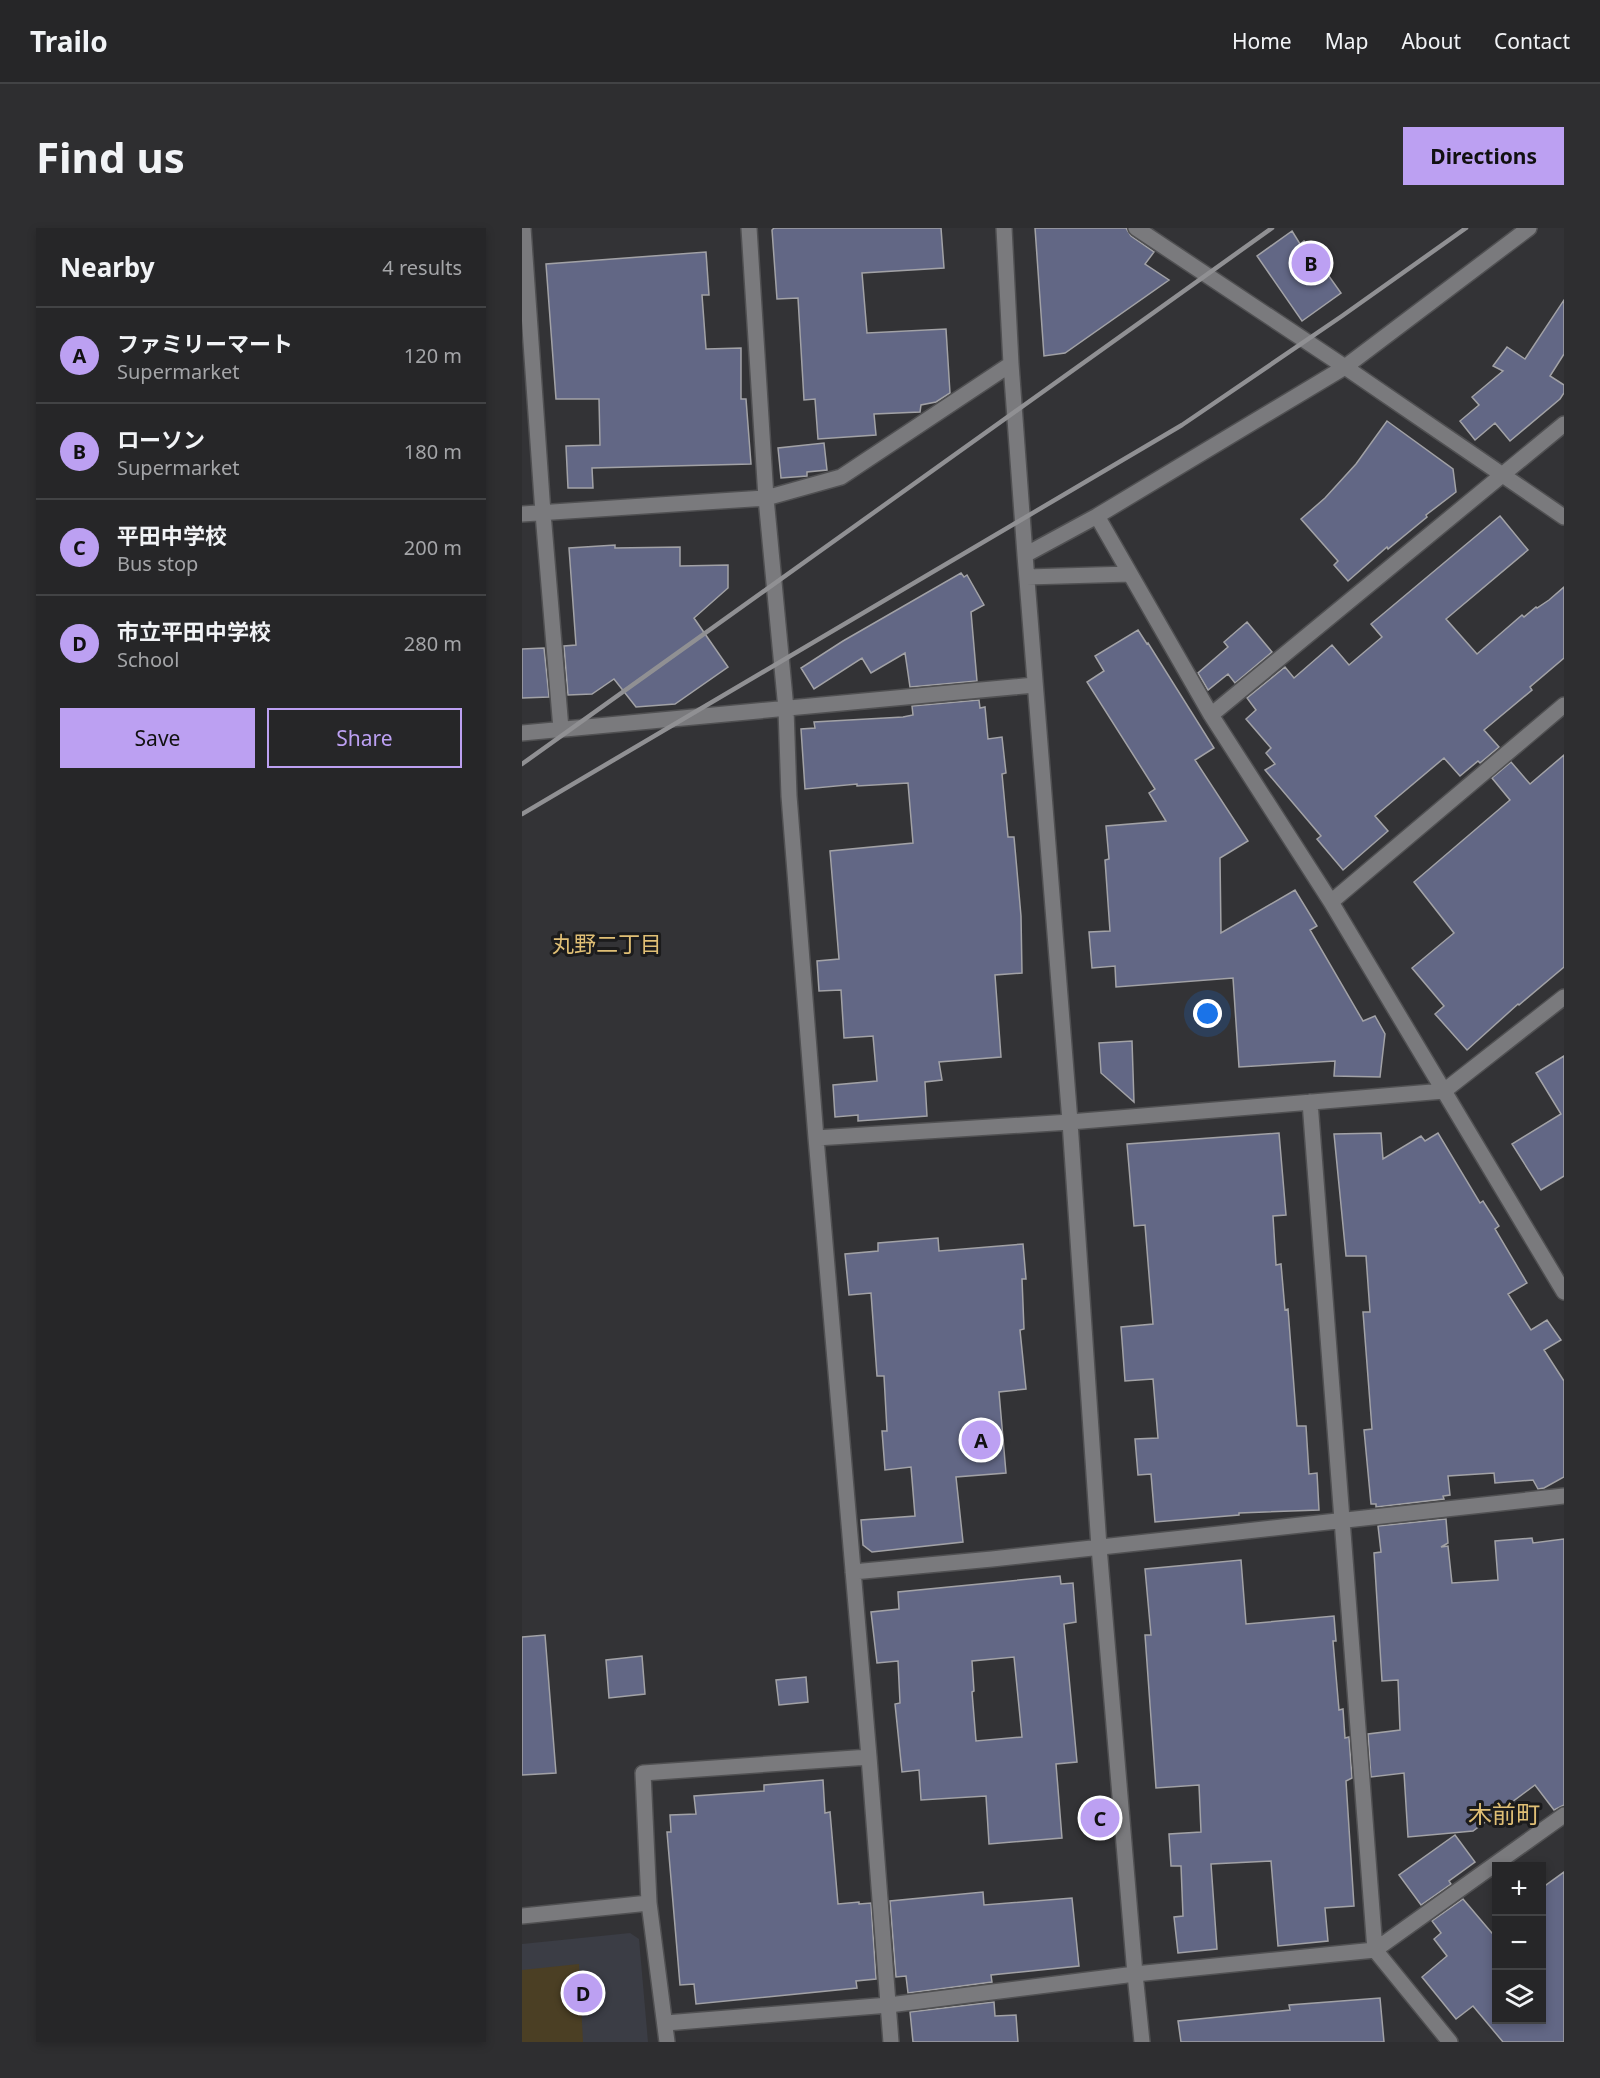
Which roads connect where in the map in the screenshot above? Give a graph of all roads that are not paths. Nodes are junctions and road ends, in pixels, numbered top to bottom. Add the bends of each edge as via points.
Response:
1 (523, 228) edge
2 (749, 228) edge
3 (1004, 228) edge
4 (1136, 228) edge
5 (1529, 228) edge
6 (525, 295) edge
7 (1011, 364) junction
8 (1345, 367) junction
9 (1564, 424) edge
10 (1504, 475) junction
11 (765, 498) junction
12 (543, 513) junction
13 (522, 514) edge
14 (1097, 516) junction
15 (1564, 517) edge
16 (1025, 555) junction
17 (1130, 574) junction
18 (1027, 577) junction
19 (1035, 685) junction
20 (1564, 705) edge
21 (786, 709) junction
22 (1211, 715) junction
23 (561, 729) junction
24 (522, 733) edge
25 (1331, 902) junction
26 (1564, 997) edge
27 (1444, 1091) junction
28 (1310, 1102) junction
29 (1070, 1122) junction
30 (816, 1138) junction
31 (1564, 1292) edge
32 (1564, 1496) edge
33 (1342, 1520) junction
34 (1099, 1547) junction
35 (853, 1572) junction
36 (869, 1757) junction
37 (1564, 1815) edge
38 (649, 1903) junction
39 (522, 1916) edge
40 (1376, 1950) junction
41 (1135, 1974) junction
42 (888, 2005) junction
43 (666, 2023) junction
44 (667, 2042) edge
45 (891, 2042) edge
46 (1142, 2042) edge
47 (1450, 2042) edge

1 - 6 street
2 - 11 street
3 - 7 street
4 - 8 street
5 - 8 street
6 - 12 street
7 - 11 street via 841,477
7 - 16 street
8 - 10 street
8 - 14 street
9 - 10 street
10 - 15 street
10 - 22 street
11 - 12 street
11 - 21 street
12 - 13 street
12 - 23 street
14 - 16 street
14 - 17 street
16 - 18 street
17 - 18 street
17 - 22 street
18 - 19 street
19 - 21 street
19 - 29 street
20 - 25 street
21 - 23 street
21 - 30 street via 789,796
22 - 25 street
23 - 24 street
25 - 27 street
26 - 27 street
27 - 28 street
27 - 31 street
28 - 29 street
28 - 33 street
29 - 30 street
29 - 34 street
30 - 35 street
32 - 33 street
33 - 34 street
33 - 40 street
34 - 35 street
34 - 41 street
35 - 36 street
36 - 38 street via 643,1773
36 - 42 street
37 - 40 street
38 - 39 street
38 - 43 street
40 - 41 street
40 - 47 street
41 - 42 street
41 - 46 street
42 - 43 street
42 - 45 street
43 - 44 street

